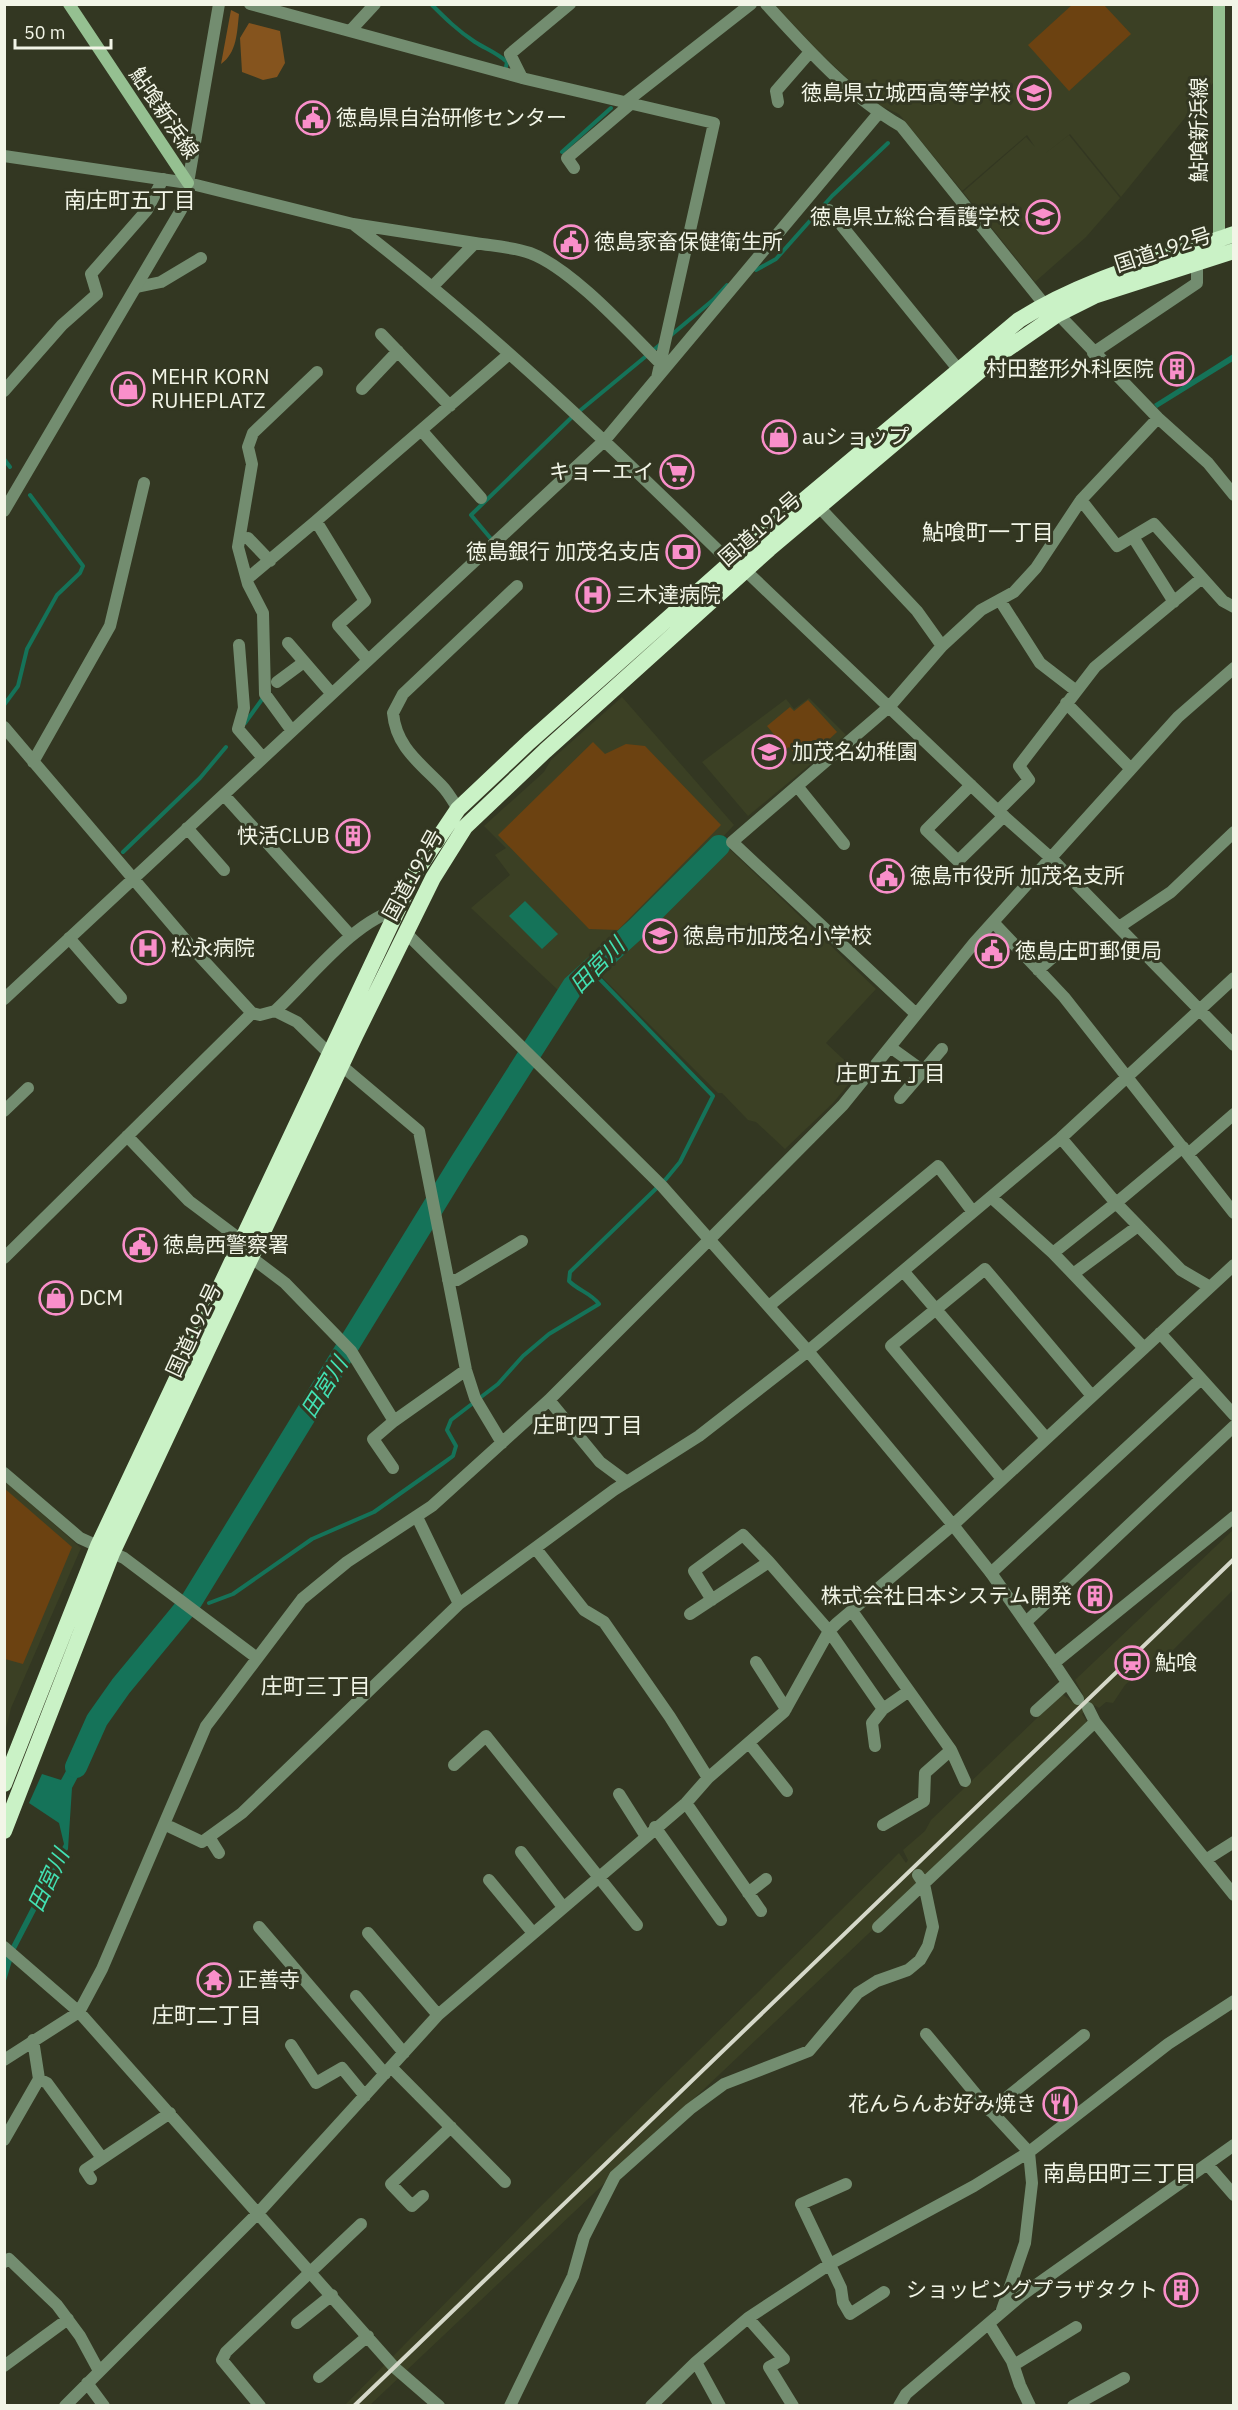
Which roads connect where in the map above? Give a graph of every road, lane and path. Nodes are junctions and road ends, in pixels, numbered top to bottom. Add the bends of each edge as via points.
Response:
1 (69, 4) edge
2 (219, 4) edge
3 (250, 4) edge
4 (375, 4) edge
5 (570, 4) edge
6 (751, 4) edge
7 (766, 4) edge
8 (1219, 4) edge
9 (351, 30) junction
10 (810, 52) junction
11 (522, 78) junction
12 (630, 102) junction
13 (778, 102) dead end
14 (878, 114) junction
15 (4, 156) edge
16 (574, 168) dead end
17 (163, 179) junction
18 (188, 183) junction
19 (829, 210) dead end
20 (353, 224) junction
21 (476, 243) junction
22 (1226, 245) edge
23 (201, 258) dead end
24 (1197, 262) junction
25 (434, 286) junction
26 (136, 287) junction
27 (1044, 304) junction
28 (1058, 314) junction
29 (381, 334) dead end
30 (398, 351) junction
31 (1093, 353) junction
32 (508, 355) junction
33 (652, 356) junction
34 (958, 369) junction
35 (317, 372) dead end
36 (657, 379) junction
37 (363, 389) dead end
38 (4, 391) edge
39 (450, 406) junction
40 (1158, 418) junction
41 (422, 431) junction
42 (605, 440) junction
43 (144, 483) dead end
44 (1233, 495) edge
45 (481, 498) dead end
46 (1081, 500) junction
47 (819, 507) junction
48 (4, 511) edge
49 (316, 521) junction
50 (1133, 537) junction
51 (248, 538) dead end
52 (270, 561) junction
53 (738, 567) junction
54 (1202, 578) junction
55 (247, 579) junction
56 (517, 586) dead end
57 (1001, 602) junction
58 (1174, 602) junction
59 (1233, 608) edge
60 (288, 643) dead end
61 (239, 645) dead end
62 (942, 646) junction
63 (368, 660) junction
64 (304, 662) junction
65 (1233, 668) edge
66 (277, 682) dead end
67 (1075, 690) junction
68 (332, 694) junction
69 (1065, 703) junction
70 (890, 706) junction
71 (4, 727) edge
72 (292, 731) junction
73 (263, 758) junction
74 (33, 762) junction
75 (1131, 769) junction
76 (971, 785) junction
77 (797, 786) junction
78 (224, 795) junction
79 (458, 809) junction
80 (1001, 813) junction
81 (187, 828) junction
82 (1233, 832) edge
83 (844, 844) dead end
84 (1051, 858) junction
85 (224, 870) dead end
86 (133, 877) junction
87 (398, 909) junction
88 (993, 922) junction
89 (1119, 927) junction
90 (406, 933) junction
91 (351, 936) junction
92 (69, 938) junction
93 (1059, 952) dead end
94 (1038, 970) junction
95 (1233, 978) edge
96 (121, 998) dead end
97 (4, 999) edge
98 (1199, 1010) junction
99 (275, 1011) junction
100 (252, 1013) junction
101 (916, 1014) junction
102 (1233, 1045) edge
103 (890, 1047) junction
104 (942, 1049) dead end
105 (330, 1052) junction
106 (342, 1066) junction
107 (922, 1070) junction
108 (1128, 1078) junction
109 (28, 1088) dead end
110 (900, 1098) dead end
111 (4, 1111) edge
112 (1233, 1114) edge
113 (127, 1136) junction
114 (1061, 1138) junction
115 (1185, 1151) junction
116 (992, 1198) junction
117 (1116, 1203) junction
118 (973, 1212) junction
119 (1233, 1213) edge
120 (1138, 1226) junction
121 (710, 1239) junction
122 (241, 1240) junction
123 (522, 1241) dead end
124 (1053, 1253) junction
125 (4, 1258) edge
126 (252, 1258) junction
127 (1233, 1265) edge
128 (904, 1272) junction
129 (1073, 1274) junction
130 (448, 1280) junction
131 (1210, 1287) junction
132 (769, 1306) junction
133 (936, 1309) junction
134 (1160, 1333) junction
135 (1144, 1348) junction
136 (808, 1351) junction
137 (466, 1370) junction
138 (1201, 1379) junction
139 (1092, 1396) junction
140 (549, 1400) junction
141 (1233, 1415) edge
142 (394, 1421) junction
143 (1233, 1426) edge
144 (1046, 1438) junction
145 (502, 1443) junction
146 (393, 1468) dead end
147 (4, 1473) edge
148 (1002, 1479) junction
149 (627, 1482) junction
150 (417, 1517) junction
151 (1233, 1517) edge
152 (953, 1525) junction
153 (536, 1549) junction
154 (105, 1550) junction
155 (769, 1562) junction
156 (991, 1573) junction
157 (712, 1600) junction
158 (459, 1604) junction
159 (852, 1611) junction
160 (690, 1614) dead end
161 (1026, 1622) junction
162 (829, 1631) junction
163 (257, 1658) junction
164 (756, 1662) dead end
165 (1054, 1663) junction
166 (1067, 1683) junction
167 (909, 1692) junction
168 (1078, 1699) dead end
169 (1088, 1708) dead end
170 (786, 1709) junction
171 (883, 1709) junction
172 (1036, 1711) dead end
173 (1095, 1722) junction
174 (749, 1743) junction
175 (875, 1746) dead end
176 (951, 1750) junction
177 (454, 1765) dead end
178 (20, 1766) junction
179 (708, 1778) junction
180 (965, 1781) dead end
181 (4, 1784) edge
182 (787, 1791) dead end
183 (619, 1794) dead end
184 (686, 1803) junction
185 (164, 1824) junction
186 (883, 1825) dead end
187 (5, 1830) edge
188 (650, 1831) junction
189 (209, 1837) junction
190 (1233, 1842) edge
191 (521, 1852) dead end
192 (219, 1853) dead end
193 (1207, 1859) junction
194 (600, 1875) junction
195 (766, 1879) dead end
196 (921, 1879) junction
197 (489, 1880) dead end
198 (748, 1893) junction
199 (1233, 1895) edge
200 (562, 1907) junction
201 (760, 1911) dead end
202 (721, 1920) dead end
203 (637, 1925) dead end
204 (259, 1927) dead end
205 (879, 1927) dead end
206 (368, 1933) dead end
207 (533, 1933) junction
208 (4, 1947) edge
209 (356, 1996) dead end
210 (1233, 2001) edge
211 (79, 2012) junction
212 (438, 2015) junction
213 (926, 2034) dead end
214 (1084, 2035) dead end
215 (33, 2040) junction
216 (291, 2045) dead end
217 (404, 2052) junction
218 (4, 2060) edge
219 (388, 2071) junction
220 (39, 2079) junction
221 (365, 2096) junction
222 (990, 2111) junction
223 (170, 2113) junction
224 (451, 2127) junction
225 (4, 2140) edge
226 (1233, 2145) edge
227 (1029, 2152) junction
228 (102, 2158) junction
229 (1207, 2164) junction
230 (91, 2180) dead end
231 (505, 2182) dead end
232 (846, 2184) dead end
233 (1233, 2195) edge
234 (423, 2196) dead end
235 (259, 2212) junction
236 (361, 2224) dead end
237 (6, 2259) edge
238 (830, 2264) junction
239 (312, 2273) junction
240 (884, 2292) dead end
241 (332, 2295) junction
242 (1000, 2314) junction
243 (748, 2318) junction
244 (68, 2319) junction
245 (297, 2323) dead end
246 (989, 2324) junction
247 (1076, 2327) dead end
248 (368, 2336) junction
249 (696, 2362) junction
250 (1014, 2365) junction
251 (4, 2366) edge
252 (99, 2371) junction
253 (319, 2377) dead end
254 (1124, 2378) dead end
255 (87, 2384) junction
256 (65, 2406) edge
257 (104, 2406) edge
258 (260, 2406) edge
259 (439, 2406) edge
260 (510, 2406) edge
261 (651, 2406) edge
262 (720, 2406) edge
263 (793, 2406) edge
264 (899, 2406) edge
265 (1030, 2406) edge
266 (1073, 2406) edge

1 - 18 main road, 鮎喰新浜線
2 - 18 street
3 - 9 street
4 - 9 street
5 - 11 street via 510,54
6 - 12 street
7 - 10 street
8 - 22 main road, 鮎喰新浜線
9 - 11 street
10 - 13 street via 776,91
10 - 14 street
11 - 12 street
12 - 16 street via 567,158
12 - 33 street via 714,123 664,340
14 - 27 street via 901,126
14 - 36 street
15 - 17 street
17 - 18 street
17 - 38 street via 147,210 91,274 97,294 62,325
18 - 20 street
18 - 26 street via 181,210
19 - 34 street
20 - 21 street
20 - 25 street
21 - 25 street
21 - 33 street via 530,253 554,267 594,298
22 - 24 highway, 国道192号
22 - 27 highway, 国道192号 via 1090,282
23 - 26 street via 161,282
24 - 28 highway, 国道192号 via 1094,296
24 - 31 street via 1197,283
25 - 32 street
26 - 48 street
27 - 28 street
27 - 34 highway, 国道192号
28 - 31 street
28 - 47 highway, 国道192号 via 1000,354
29 - 30 street
30 - 37 street
30 - 39 street
31 - 40 street
32 - 39 street
32 - 42 street
33 - 36 street
34 - 53 highway, 国道192号
35 - 55 street via 253,433 248,447 252,464 237,547
36 - 42 street
39 - 41 street
40 - 44 street via 1208,463
40 - 46 street
41 - 45 street
41 - 49 street
42 - 53 street
42 - 63 street
43 - 74 street via 110,626
46 - 50 street via 1117,546
46 - 57 street via 1036,568
47 - 53 highway, 国道192号
47 - 62 street via 917,611
49 - 52 street
49 - 63 street via 366,601 338,625
50 - 54 street via 1154,524
50 - 58 street
51 - 52 street
52 - 55 street
53 - 70 street
53 - 79 highway, 国道192号 via 529,742
53 - 90 highway, 国道192号 via 465,827 432,878
54 - 58 street
54 - 59 street
55 - 72 street via 263,613 265,694
56 - 79 street via 403,694 393,713 399,739
57 - 62 street via 981,610
57 - 67 street via 1040,663
58 - 67 street via 1095,667
60 - 64 street
61 - 73 street via 244,708 238,729
62 - 70 street
63 - 68 street
64 - 66 street
64 - 68 street
65 - 75 street via 1178,717
67 - 69 street
68 - 72 street
69 - 75 street
69 - 80 street via 1019,766 1029,780
70 - 76 street
70 - 77 street
71 - 74 street
72 - 73 street
73 - 78 street
74 - 86 street
75 - 84 street
76 - 80 street
76 - 80 street via 926,830 958,861
77 - 83 street
77 - 101 street via 732,842
78 - 81 street
78 - 91 street
79 - 87 highway, 国道192号 via 431,846
80 - 84 street
81 - 85 street
81 - 86 street
82 - 89 street via 1171,892
84 - 88 street
84 - 89 street
86 - 92 street
86 - 100 street
87 - 91 street via 382,913
87 - 105 highway, 国道192号
88 - 94 street
88 - 101 street
89 - 98 street
90 - 106 highway, 国道192号
90 - 121 street via 660,1184
91 - 99 street
92 - 96 street
92 - 97 street
93 - 94 street
94 - 108 street
95 - 98 street
98 - 102 street
98 - 108 street
99 - 100 street
99 - 105 street via 297,1022
100 - 113 street
101 - 103 street
103 - 107 street
103 - 121 street via 843,1105
104 - 107 street
105 - 106 street
105 - 122 highway, 国道192号
106 - 126 highway, 国道192号
106 - 130 street via 419,1131
107 - 110 street
108 - 114 street
108 - 115 street
109 - 111 street
112 - 115 street
113 - 122 street via 189,1201
113 - 125 street
114 - 116 street
114 - 117 street
115 - 117 street
115 - 119 street
116 - 118 street
116 - 124 street
117 - 120 street
117 - 124 street
118 - 128 street
118 - 132 street via 938,1166
120 - 129 street
120 - 131 street via 1181,1270
121 - 132 street
121 - 140 street
122 - 154 highway, 国道192号
123 - 130 street via 457,1280
124 - 129 street
126 - 142 street via 285,1283 348,1348
126 - 154 highway, 国道192号
127 - 131 street
128 - 133 street
128 - 136 street
129 - 135 street
130 - 137 street
131 - 134 street
132 - 136 street
133 - 139 street via 985,1269
133 - 144 street
133 - 148 street via 891,1346
134 - 135 street
134 - 138 street
135 - 139 street
136 - 149 street via 699,1436
136 - 152 street
137 - 142 street
137 - 145 street via 476,1400
138 - 141 street
138 - 156 street
139 - 144 street
140 - 145 street
140 - 149 street via 600,1462
142 - 146 street via 373,1439
143 - 161 street
144 - 148 street
145 - 150 street
147 - 154 street via 80,1538
148 - 152 street
149 - 153 street
150 - 158 street
150 - 163 street via 347,1562 302,1599
151 - 165 street
152 - 156 street
152 - 159 street
153 - 158 street
153 - 179 street via 584,1610 604,1622
154 - 163 street via 189,1605
154 - 178 highway, 国道192号
155 - 157 street
155 - 157 street via 743,1535 694,1571
155 - 162 street
156 - 161 street
157 - 160 street
158 - 189 street via 242,1814
159 - 162 street
159 - 167 street
161 - 165 street
162 - 170 street
162 - 171 street
163 - 185 street via 206,1726
164 - 170 street
165 - 166 street
166 - 168 street
166 - 172 street
167 - 171 street
167 - 176 street
169 - 173 street
170 - 174 street
171 - 175 street via 872,1723
173 - 193 street
173 - 196 street
174 - 179 street
174 - 182 street
176 - 180 street
176 - 186 street via 925,1773 924,1801
177 - 194 street via 486,1736
178 - 181 highway, 国道192号
178 - 187 highway, 国道192号 via 18,1797
179 - 184 street
183 - 188 street
184 - 188 street
184 - 198 street
185 - 189 street via 202,1842
185 - 211 street via 102,1969
188 - 194 street
188 - 202 street
189 - 192 street
190 - 193 street
191 - 200 street
193 - 199 street
194 - 200 street
194 - 203 street
195 - 198 street
196 - 205 street
196 - 260 street via 933,1927 920,1960 908,1971 877,1981 858,1993 809,2051 724,2084 615,2176 584,2237 573,2276
197 - 207 street
198 - 201 street
200 - 207 street
204 - 219 street
206 - 212 street
207 - 212 street
208 - 211 street
209 - 217 street
210 - 227 street via 1168,2044
211 - 215 street
211 - 223 street
212 - 217 street
213 - 222 street
214 - 222 street
215 - 218 street
215 - 220 street
216 - 221 street via 316,2084 342,2068
217 - 219 street
219 - 221 street
219 - 224 street
220 - 225 street
220 - 228 street via 47,2083
221 - 235 street
222 - 227 street
223 - 228 street
223 - 235 street
224 - 231 street
224 - 234 street via 391,2184 412,2206
226 - 229 street
227 - 238 street
227 - 242 street via 1032,2183 1025,2243
228 - 230 street via 85,2169
229 - 233 street
229 - 242 street
232 - 238 street via 801,2204
235 - 239 street
235 - 252 street
236 - 239 street
237 - 244 street
238 - 240 street via 850,2314
238 - 243 street
239 - 241 street
239 - 258 street via 258,2320 222,2360
241 - 245 street
241 - 248 street
242 - 246 street
243 - 249 street
243 - 263 street via 784,2358 769,2367
244 - 251 street
244 - 252 street
246 - 250 street
246 - 264 street via 906,2394
247 - 250 street
248 - 253 street
248 - 259 street via 394,2367
249 - 261 street
249 - 262 street
250 - 265 street
252 - 255 street
254 - 266 street
255 - 256 street
255 - 257 street

